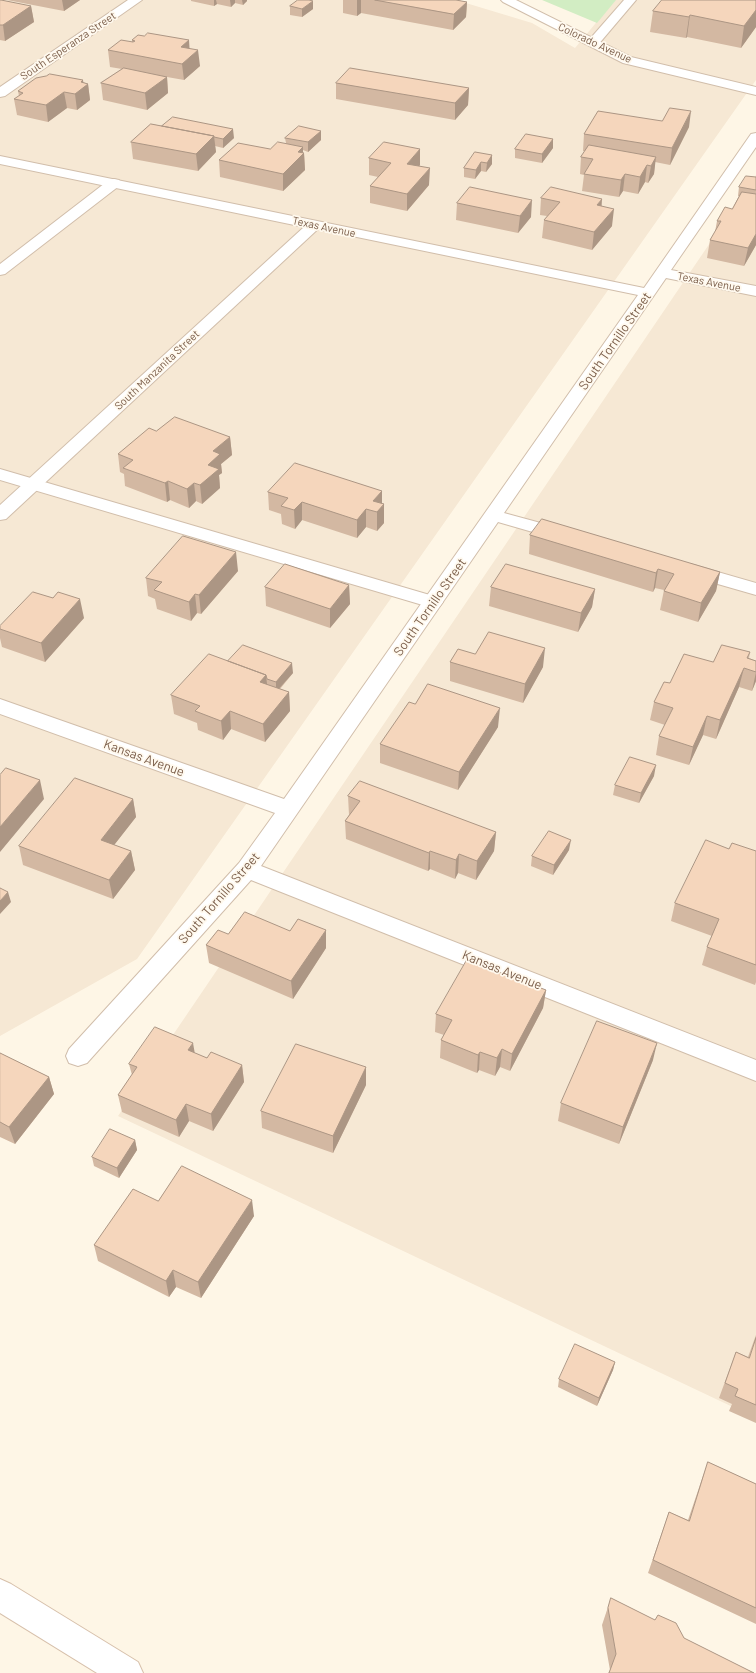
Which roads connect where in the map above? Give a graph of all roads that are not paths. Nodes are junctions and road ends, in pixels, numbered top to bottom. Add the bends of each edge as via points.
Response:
1 (136, 0) edge
2 (507, 0) edge
3 (630, 0) edge
4 (593, 43) junction
5 (756, 91) edge
6 (0, 93) edge
7 (756, 137) edge
8 (0, 160) edge
9 (114, 183) junction
10 (314, 224) junction
11 (0, 271) edge
12 (662, 272) junction
13 (756, 291) edge
14 (648, 293) junction
15 (0, 474) edge
16 (34, 484) junction
17 (0, 515) edge
18 (493, 515) junction
19 (583, 540) edge
20 (673, 566) edge
21 (756, 589) edge
22 (433, 602) junction
23 (0, 706) edge
24 (288, 809) junction
25 (247, 869) junction
26 (78, 1056) dead end
27 (756, 1071) edge
28 (0, 1595) edge
29 (127, 1673) edge

1 - 6 street, South Esperanza Street
2 - 4 street, Colorado Avenue
3 - 4 street
4 - 5 street, Colorado Avenue via 627,60
7 - 12 street, South Tornillo Street
8 - 9 street, Texas Avenue
9 - 10 street, Texas Avenue
9 - 11 street
10 - 14 street, Texas Avenue
10 - 16 street, South Manzanita Street
12 - 13 street, Texas Avenue
12 - 14 street, South Tornillo Street
14 - 18 street, South Tornillo Street
15 - 16 street
16 - 17 street, South Manzanita Street
16 - 22 street
18 - 19 street
18 - 22 street, South Tornillo Street
20 - 21 street
22 - 24 street, South Tornillo Street
23 - 24 street, Kansas Avenue
24 - 25 street, South Tornillo Street
25 - 26 street, South Tornillo Street
25 - 27 street, Kansas Avenue
28 - 29 street

